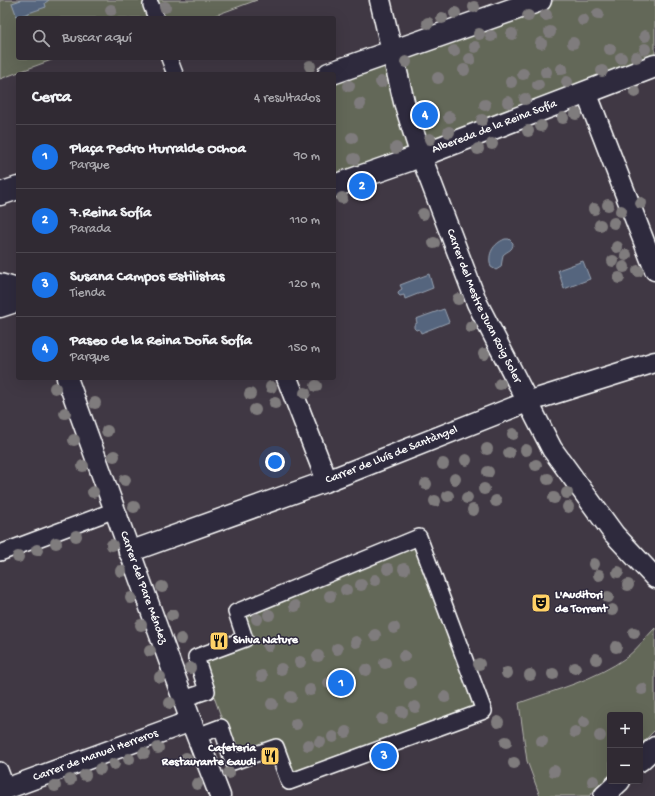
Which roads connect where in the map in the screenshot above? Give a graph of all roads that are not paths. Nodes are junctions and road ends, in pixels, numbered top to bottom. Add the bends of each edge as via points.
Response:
1 (380, 0) edge
2 (540, 0) edge
3 (392, 52) junction
4 (170, 60) edge
5 (655, 66) edge
6 (174, 72) edge
7 (335, 72) edge
8 (586, 92) junction
9 (421, 156) junction
10 (336, 185) edge
11 (16, 189) edge
12 (0, 194) edge
13 (655, 270) edge
14 (0, 285) edge
15 (16, 289) edge
16 (16, 301) edge
17 (0, 306) edge
18 (655, 362) edge
19 (68, 380) edge
20 (288, 380) edge
21 (527, 402) junction
22 (327, 481) junction
23 (115, 510) junction
24 (129, 552) junction
25 (0, 553) edge
26 (655, 578) edge
27 (183, 699) junction
28 (194, 728) junction
29 (655, 747) edge
30 (643, 758) edge
31 (0, 770) edge
32 (617, 784) edge
33 (3, 790) edge
34 (220, 796) edge
35 (604, 796) edge

1 - 3 street, Carrer del Mestre Juan Roig Soler
2 - 3 street
3 - 7 street
3 - 9 street, Carrer del Mestre Juan Roig Soler
4 - 6 street
5 - 8 street, Albereda de la Reina Sofía
8 - 9 street, Albereda de la Reina Sofía
8 - 13 street
9 - 10 street, Albereda de la Reina Sofía
9 - 21 street, Carrer del Mestre Juan Roig Soler via 477,303
11 - 12 street
14 - 15 street
16 - 17 street
18 - 21 street, Carrer de Lluís de Santàngel
19 - 23 street, Carrer del Pare Méndez
20 - 22 street
21 - 22 street, Carrer de Lluís de Santàngel
21 - 26 street, Carrer del Mestre Juan Roig Soler via 552,449 614,534
22 - 24 street, Carrer de Lluís de Santàngel
23 - 24 street, Carrer del Pare Méndez
23 - 25 street
24 - 27 street, Carrer del Pare Méndez
27 - 28 street, Carrer del Pare Méndez
27 - 28 street via 207,691 196,657 245,639 236,612 419,537 484,712 289,782 276,747 233,762 220,727
28 - 33 street, Carrer de Manuel Herreros
28 - 34 street, Carrer del Pare Méndez
29 - 30 street
31 - 33 street
32 - 35 street

